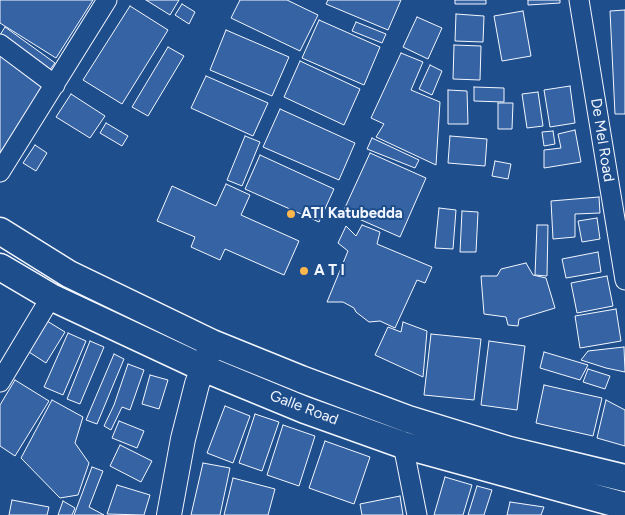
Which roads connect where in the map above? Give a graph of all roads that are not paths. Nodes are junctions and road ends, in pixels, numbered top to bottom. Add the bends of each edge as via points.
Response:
1 (107, 0) edge
2 (580, 0) edge
3 (0, 44) edge
4 (55, 85) junction
5 (0, 172) edge
6 (0, 231) edge
7 (0, 267) edge
8 (625, 280) edge
9 (51, 297) junction
10 (212, 343) junction
11 (203, 368) junction
12 (0, 382) edge
13 (403, 445) junction
14 (625, 478) edge
15 (625, 506) edge
16 (169, 515) edge
17 (417, 515) edge

1 - 4 street
2 - 8 street, De Mel Road
3 - 4 street
4 - 5 street
6 - 10 highway via 69,274
7 - 9 highway, Galle Road
9 - 11 highway, Galle Road
9 - 12 street
10 - 11 main road
10 - 14 highway via 408,419 509,450
11 - 13 highway, Galle Road
11 - 16 main road via 183,439
13 - 15 highway, Galle Road
13 - 17 street

